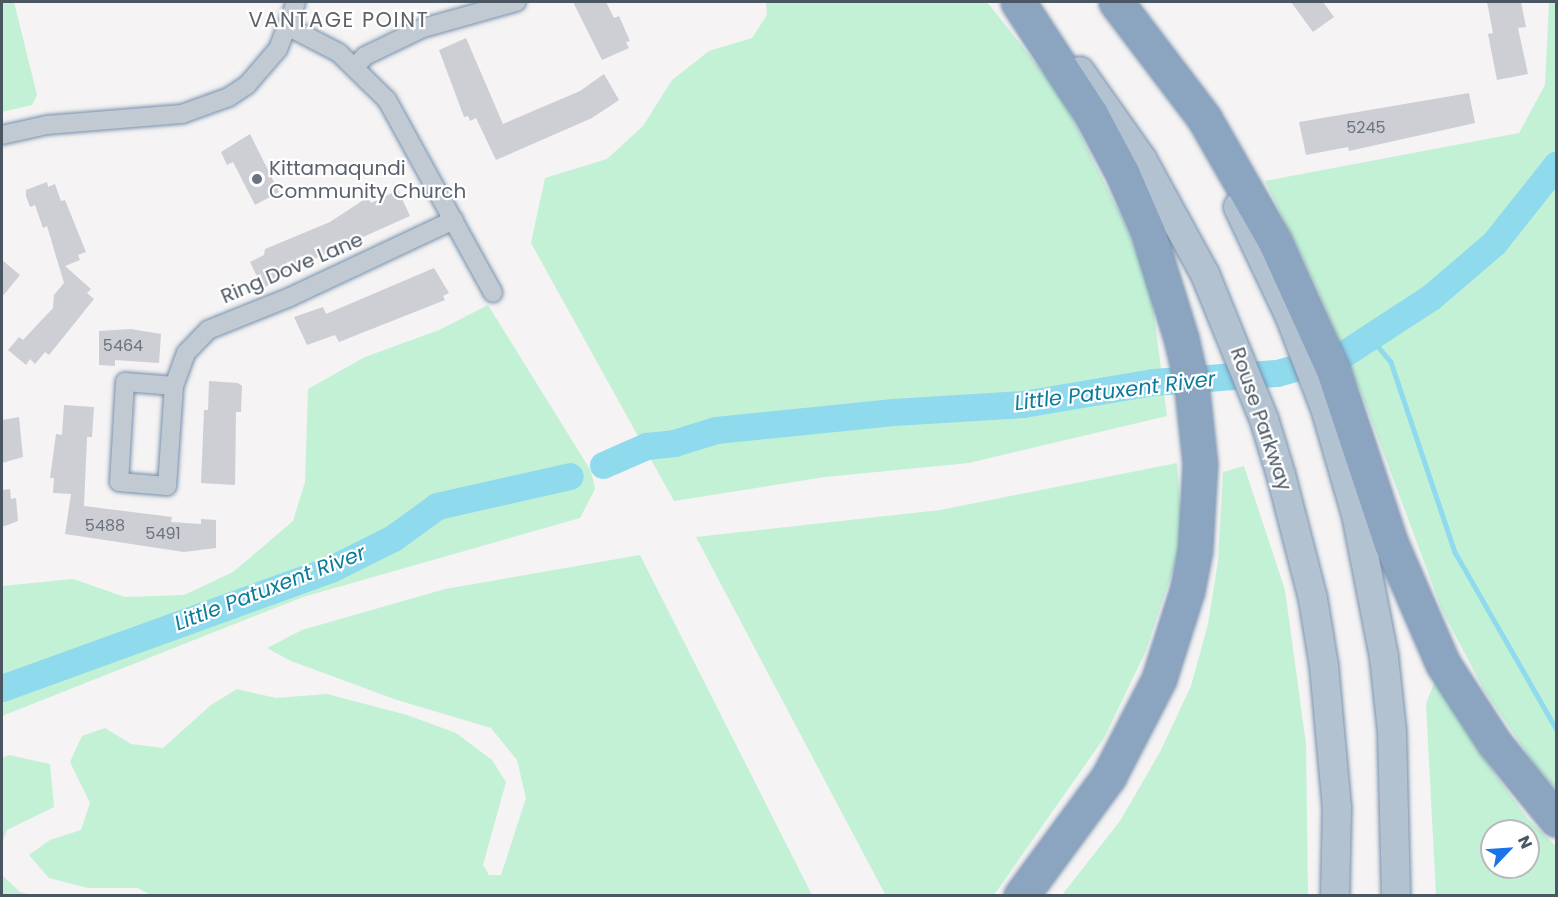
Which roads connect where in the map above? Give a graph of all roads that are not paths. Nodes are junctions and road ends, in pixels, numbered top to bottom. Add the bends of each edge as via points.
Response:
1 (296, 2) edge
2 (516, 2) edge
3 (1020, 2) edge
4 (1102, 2) edge
5 (1116, 2) edge
6 (289, 27) junction
7 (356, 66) junction
8 (2, 135) edge
9 (454, 220) junction
10 (493, 293) dead end
11 (1299, 314) junction
12 (174, 386) junction
13 (1336, 408) junction
14 (1557, 819) edge
15 (1022, 896) edge
16 (1335, 896) edge
17 (1395, 896) edge

1 - 6 street
2 - 7 street via 423,28 365,56
3 - 15 highway via 1091,114 1148,232 1181,338 1197,423 1200,464 1195,550 1187,591 1160,679 1108,776
3 - 16 main road, Rouse Parkway via 1055,39 1142,159 1205,274 1264,419 1298,534 1324,666 1336,808
4 - 11 main road via 1153,68 1228,187
5 - 11 highway via 1204,118 1252,200
6 - 7 street
6 - 8 street via 278,49 247,85 204,107 182,114 47,124
7 - 9 street via 400,118
9 - 10 street
9 - 12 street, Ring Dove Lane via 290,297 220,322 191,347
11 - 13 highway
12 - 12 street, Ring Dove Lane via 167,486 119,482 125,382
13 - 14 highway via 1443,664 1495,744
13 - 17 main road via 1384,657 1396,801

